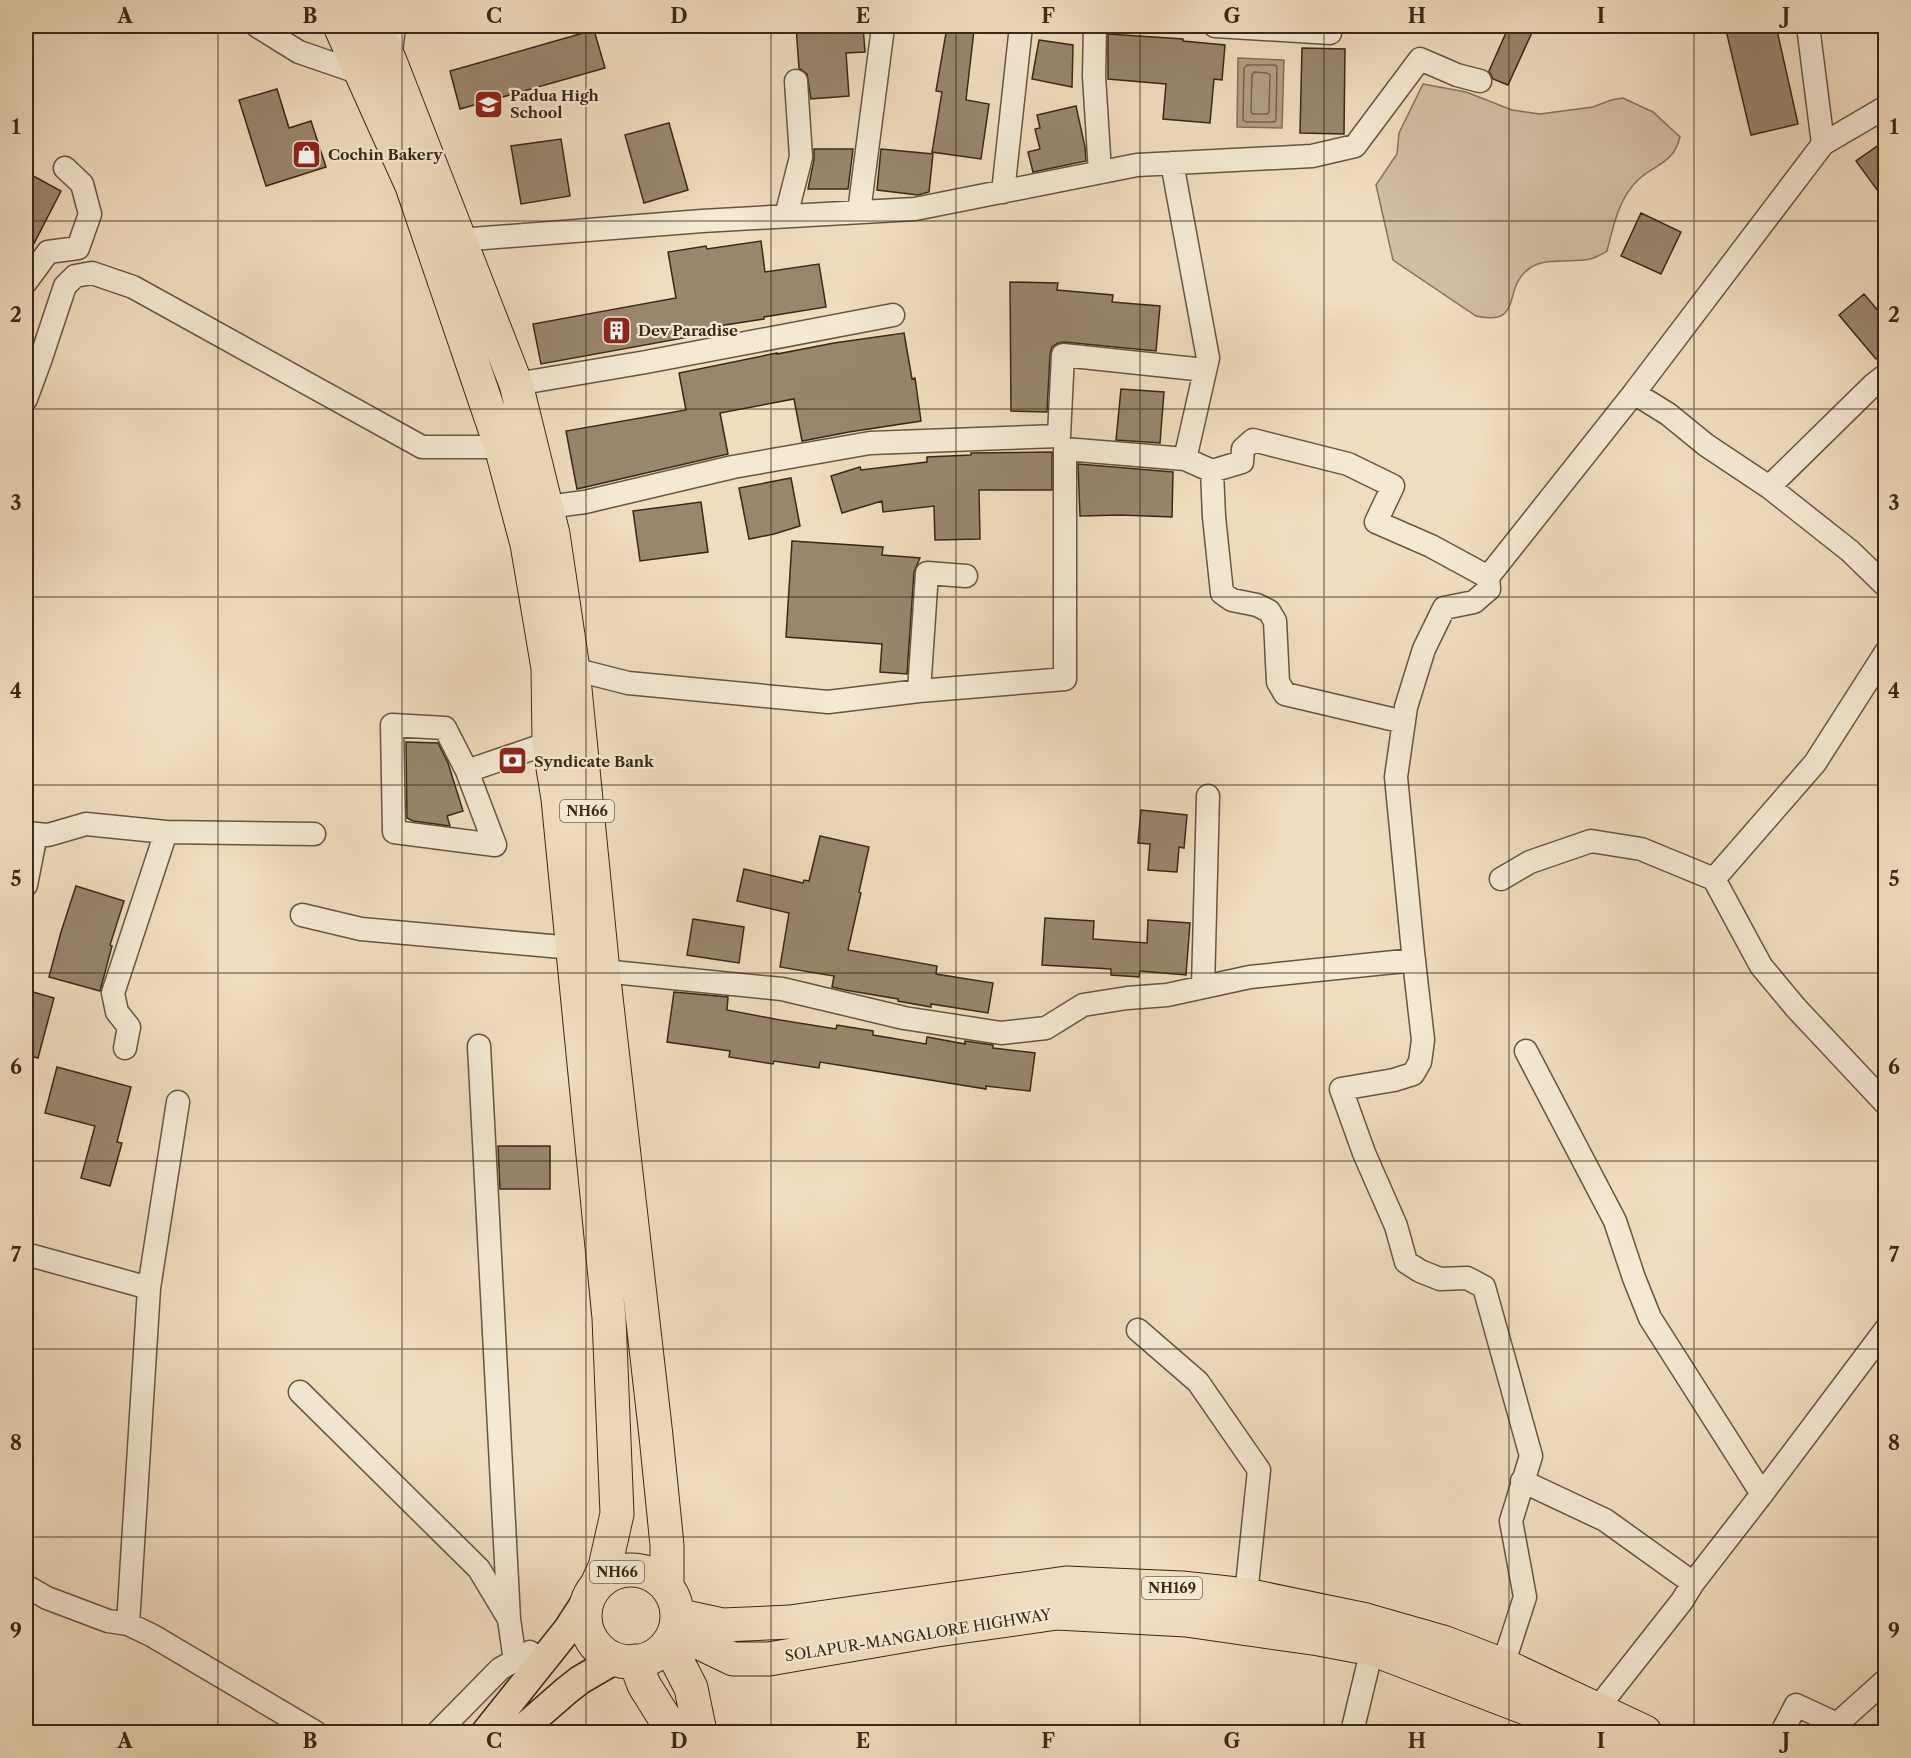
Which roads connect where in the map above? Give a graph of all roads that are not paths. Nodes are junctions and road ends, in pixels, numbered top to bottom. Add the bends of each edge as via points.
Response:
1 (257, 26) edge
2 (340, 26) edge
3 (374, 26) edge
4 (394, 26) edge
5 (1021, 26) edge
6 (1095, 26) edge
7 (1215, 26) edge
8 (1808, 26) edge
9 (1330, 33) dead end
10 (882, 35) dead end
11 (377, 67) junction
12 (796, 81) dead end
13 (1480, 81) dead end
14 (1886, 107) edge
15 (1823, 144) junction
16 (1172, 163) junction
17 (65, 168) dead end
18 (1100, 172) junction
19 (1003, 192) junction
20 (859, 212) junction
21 (786, 216) junction
22 (459, 240) junction
23 (26, 282) edge
24 (893, 315) dead end
25 (1205, 370) junction
26 (1886, 375) edge
27 (516, 384) junction
28 (1634, 393) junction
29 (26, 399) edge
30 (501, 447) junction
31 (1185, 459) junction
32 (1212, 471) junction
33 (1769, 487) junction
34 (547, 507) junction
35 (966, 576) dead end
36 (1488, 577) junction
37 (1886, 586) edge
38 (1886, 652) edge
39 (573, 669) junction
40 (919, 691) junction
41 (1404, 722) junction
42 (549, 743) junction
43 (467, 771) junction
44 (1208, 796) dead end
45 (166, 832) junction
46 (31, 834) edge
47 (314, 834) dead end
48 (1501, 879) dead end
49 (1714, 879) junction
50 (26, 885) edge
51 (302, 915) dead end
52 (573, 948) junction
53 (1414, 960) junction
54 (603, 970) junction
55 (1203, 987) junction
56 (479, 1046) dead end
57 (125, 1048) dead end
58 (1526, 1051) dead end
59 (178, 1102) dead end
60 (1886, 1104) edge
61 (26, 1254) edge
62 (150, 1288) junction
63 (1886, 1329) edge
64 (1138, 1330) dead end
65 (300, 1392) dead end
66 (1522, 1481) junction
67 (1762, 1494) junction
68 (1693, 1583) junction
69 (26, 1586) edge
70 (592, 1591) junction
71 (1246, 1595) junction
72 (509, 1619) junction
73 (672, 1619) junction
74 (128, 1624) junction
75 (1372, 1649) junction
76 (626, 1660) junction
77 (528, 1662) junction
78 (1503, 1665) junction
79 (1886, 1680) edge
80 (1585, 1724) edge
81 (315, 1732) edge
82 (438, 1732) edge
83 (486, 1732) edge
84 (519, 1732) edge
85 (668, 1732) edge
86 (700, 1732) edge
87 (1352, 1732) edge
88 (1645, 1732) edge
89 (1782, 1732) edge

1 - 11 street via 299,52
2 - 11 highway, NH66
3 - 11 highway, NH66
4 - 11 street
5 - 19 street
6 - 18 street
7 - 9 street
8 - 15 street
10 - 20 street
11 - 22 highway, NH66
11 - 30 highway, NH66 via 412,186
12 - 21 street via 801,157
13 - 16 street via 1420,59 1355,146 1312,156
14 - 15 street
15 - 28 street
16 - 18 street
16 - 25 street via 1208,358
17 - 23 street via 82,184 90,213 78,248 48,252
18 - 19 street
19 - 20 street via 915,209
20 - 21 street
21 - 22 street
22 - 27 highway, NH66
24 - 27 street
25 - 31 street
25 - 34 street via 1063,355 1059,436 870,444 734,467 585,502
26 - 33 street
27 - 34 highway, NH66
28 - 33 street
28 - 36 street
29 - 30 street via 65,286 75,276 92,273 133,287 422,447
30 - 42 highway, NH66 via 527,544 548,668
31 - 32 street
31 - 40 street via 1065,449 1065,679
32 - 36 street via 1242,462 1243,449 1253,440 1348,464 1393,486 1376,522
32 - 41 street via 1222,593 1269,611 1275,621 1278,682 1285,694
33 - 37 street via 1850,550
34 - 39 highway, NH66
35 - 40 street via 927,573
36 - 41 street via 1488,589 1474,603 1444,608 1424,649
38 - 49 street via 1815,763
39 - 40 street via 628,683 828,702
39 - 54 highway, NH66
41 - 53 street via 1396,777
42 - 43 street
42 - 52 highway, NH66
43 - 43 street via 495,845 394,832 392,725 445,728
44 - 55 street
45 - 46 street via 86,824 48,835
45 - 47 street
45 - 57 street via 113,993 117,1012 129,1027
46 - 50 street
48 - 49 street via 1530,862 1591,841 1641,849
49 - 60 street via 1761,966
51 - 52 street via 361,929
52 - 70 highway, NH66 via 609,1318 617,1514 605,1567
53 - 55 street via 1250,977
53 - 66 street via 1423,1040 1420,1062 1413,1074 1341,1089 1406,1262 1440,1279 1467,1278 1484,1287 1531,1455
54 - 55 street via 782,989 904,1018 1001,1033 1046,1028 1083,1005
54 - 73 highway, NH66 via 657,1436
56 - 72 street
58 - 67 street via 1615,1221 1650,1318
59 - 62 street
61 - 62 street
62 - 74 street
63 - 67 street
64 - 71 street via 1198,1382 1259,1470
65 - 72 street via 478,1569
66 - 68 street via 1605,1520
66 - 78 street via 1511,1521 1525,1597
67 - 68 street
68 - 80 street
69 - 74 street via 47,1598
70 - 73 highway, NH66 via 611,1573 641,1570 655,1576
70 - 76 highway, NH66 via 584,1615 586,1629 603,1652
70 - 77 main road via 568,1629
71 - 73 highway, NH169 via 1066,1583 790,1622 723,1625
71 - 78 highway, NH169 via 1366,1620 1443,1642
72 - 77 street
73 - 75 highway, SOLAPUR-MANGALORE HIGHWAY / NH169 via 733,1659 769,1659 1057,1613 1186,1620
73 - 76 highway via 657,1654 644,1660
73 - 86 highway, NH66
74 - 81 street
75 - 80 highway, SOLAPUR-MANGALORE HIGHWAY / NH169 via 1539,1713
75 - 87 street
76 - 84 main road via 573,1685
76 - 85 highway via 664,1717
77 - 82 street via 500,1669
77 - 83 main road
78 - 80 highway, NH169
79 - 89 street via 1837,1724 1796,1705
80 - 88 highway, NH169

